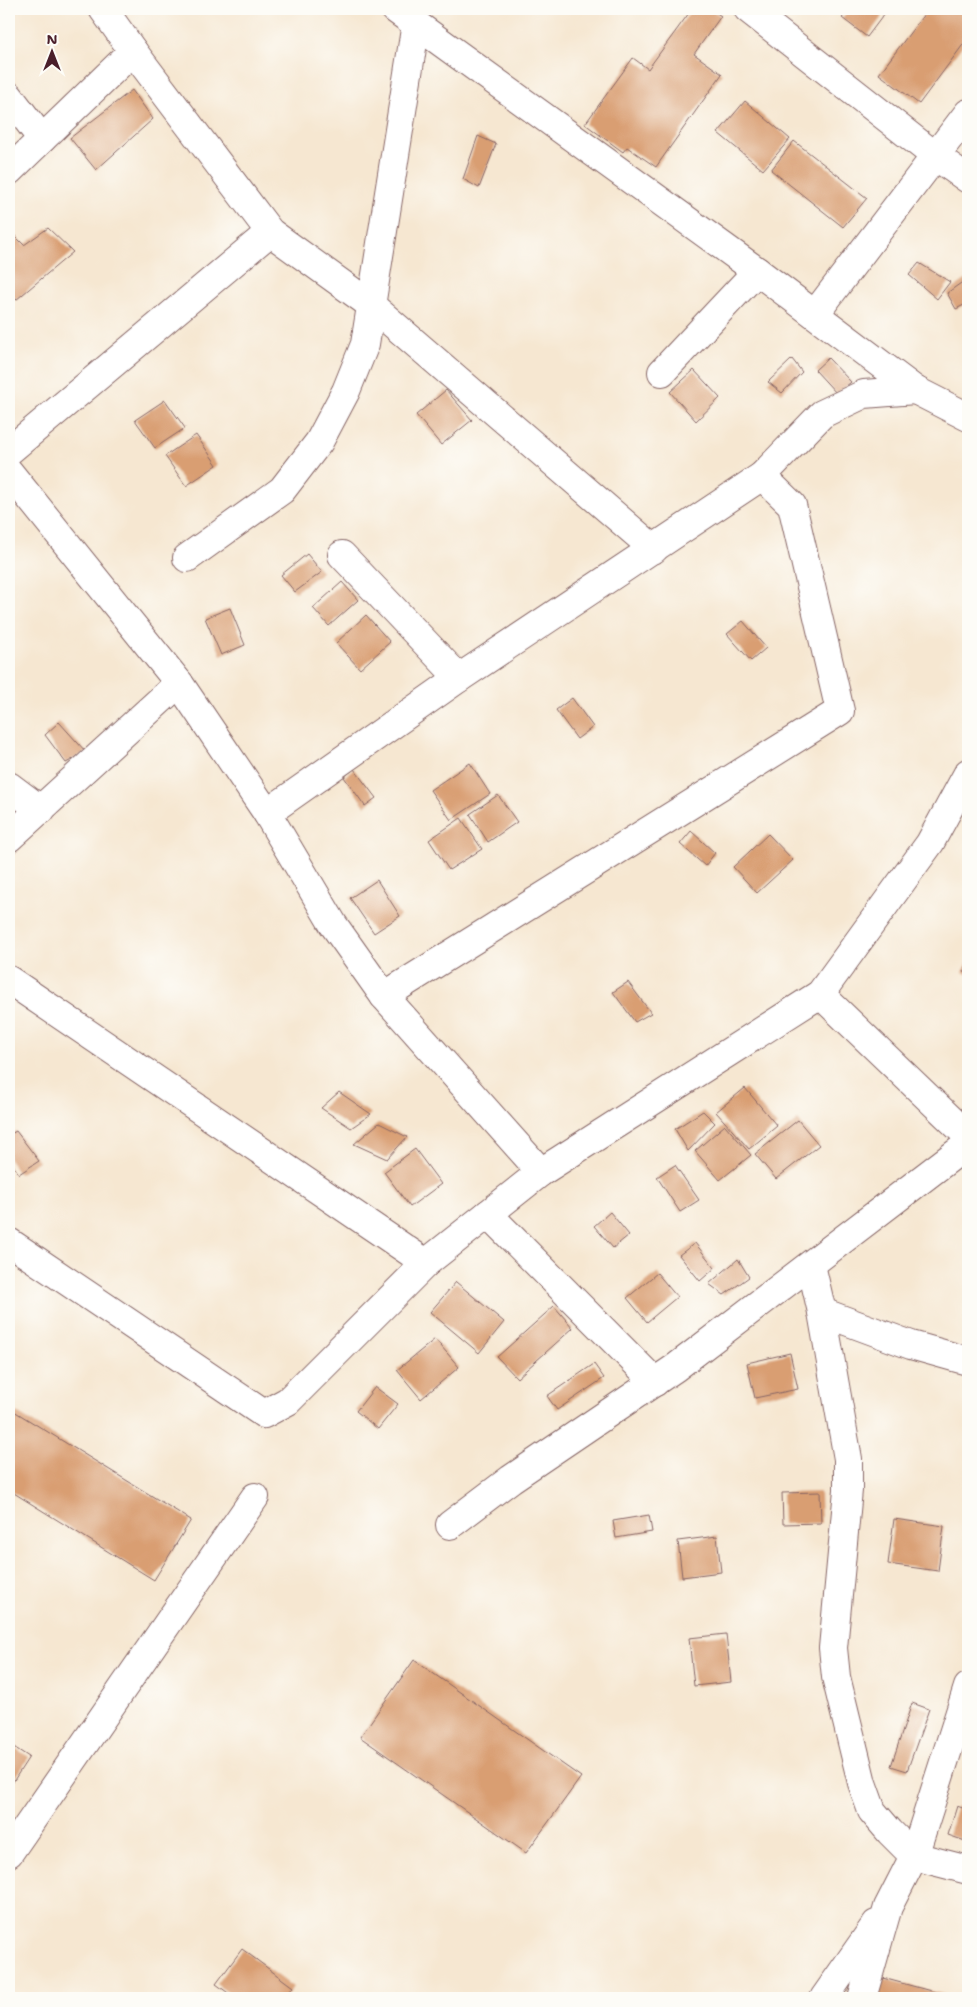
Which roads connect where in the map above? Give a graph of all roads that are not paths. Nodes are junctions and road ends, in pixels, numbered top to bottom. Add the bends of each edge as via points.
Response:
1 (103, 9) edge
2 (748, 9) edge
3 (406, 16) edge
4 (133, 51) junction
5 (9, 96) edge
6 (968, 113) edge
7 (42, 139) junction
8 (934, 155) junction
9 (9, 171) edge
10 (968, 179) edge
11 (270, 232) junction
12 (758, 271) junction
13 (371, 305) junction
14 (815, 314) junction
15 (662, 372) dead end
16 (915, 390) junction
17 (968, 417) edge
18 (9, 451) edge
19 (762, 476) junction
20 (13, 490) edge
21 (654, 549) junction
22 (342, 555) dead end
23 (187, 558) dead end
24 (459, 678) junction
25 (179, 683) junction
26 (968, 773) edge
27 (9, 786) edge
28 (41, 810) junction
29 (267, 813) junction
30 (9, 838) edge
31 (9, 980) edge
32 (820, 994) junction
33 (384, 996) junction
34 (968, 1136) edge
35 (968, 1144) edge
36 (541, 1172) junction
37 (488, 1214) junction
38 (9, 1242) edge
39 (426, 1264) junction
40 (811, 1266) junction
41 (822, 1312) junction
42 (968, 1360) edge
43 (655, 1382) junction
44 (255, 1497) dead end
45 (450, 1525) dead end
46 (968, 1687) edge
47 (9, 1854) edge
48 (914, 1856) junction
49 (968, 1870) edge
50 (888, 1907) junction
51 (824, 1998) edge
52 (862, 1998) edge

1 - 4 street
2 - 8 street
3 - 12 street
3 - 13 street
4 - 7 street
4 - 11 street
5 - 7 street
6 - 8 street
7 - 9 street
8 - 10 street
8 - 14 street
11 - 13 street
11 - 18 street
12 - 14 street
12 - 15 street
13 - 21 street
13 - 23 street via 365,344 346,391 318,442 282,490
14 - 16 street
16 - 17 street
16 - 19 street via 864,394 822,414
19 - 21 street
19 - 33 street via 792,506 840,711
20 - 25 street
21 - 24 street
22 - 24 street
24 - 29 street
25 - 28 street
25 - 29 street
26 - 32 street via 930,843
27 - 28 street
28 - 30 street
29 - 33 street via 333,924
31 - 39 street
32 - 34 street
32 - 36 street
33 - 36 street
35 - 40 street
36 - 37 street
37 - 39 street
37 - 43 street
38 - 39 street via 264,1414 288,1401
40 - 41 street
40 - 43 street
41 - 42 street via 911,1345
41 - 48 street via 848,1459 834,1648 836,1677 872,1812
43 - 45 street via 511,1479
44 - 47 street
46 - 48 street
48 - 49 street
48 - 50 street
50 - 51 street
50 - 52 street

